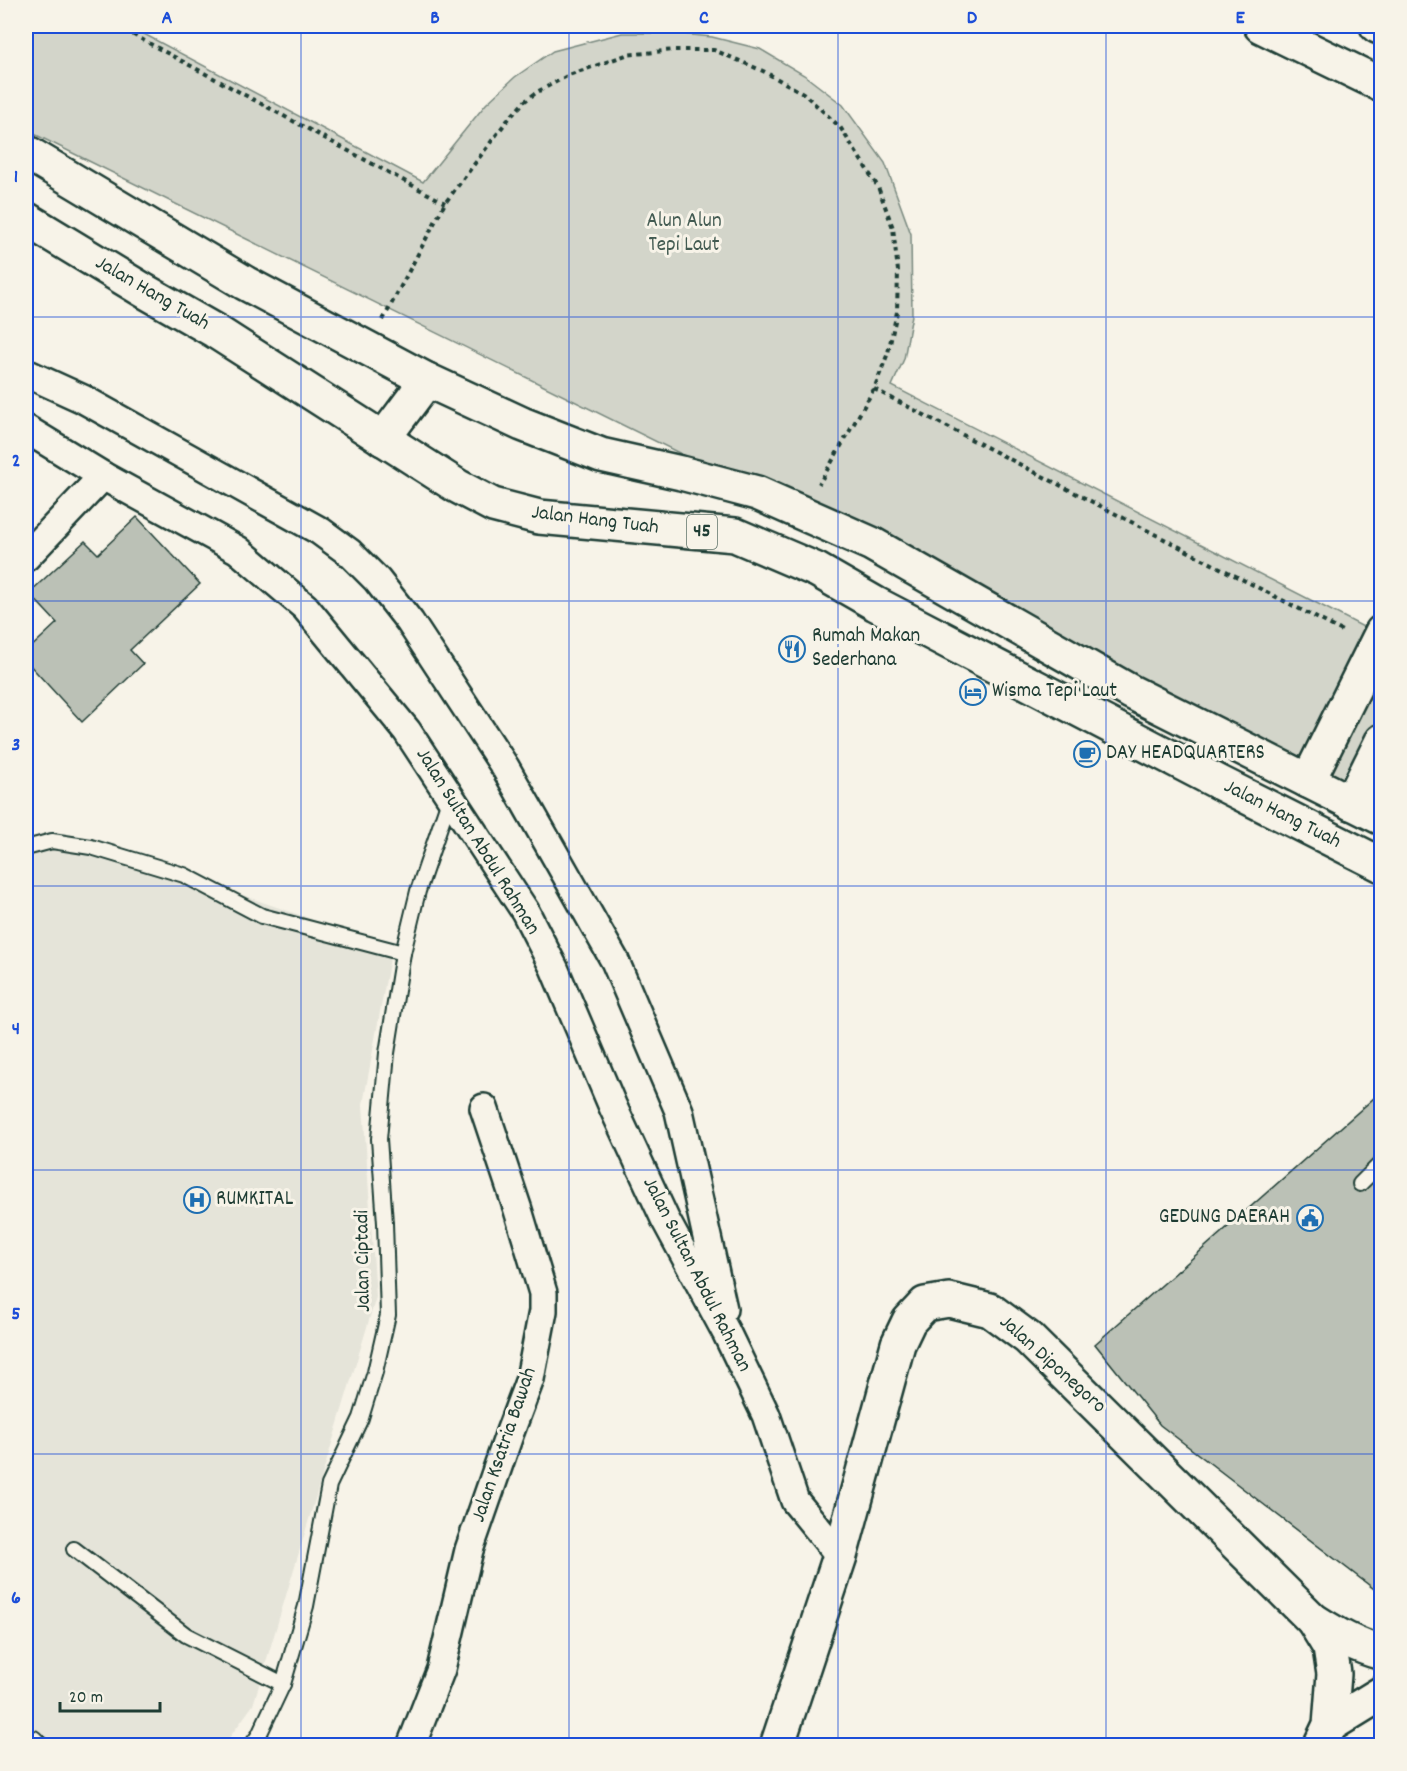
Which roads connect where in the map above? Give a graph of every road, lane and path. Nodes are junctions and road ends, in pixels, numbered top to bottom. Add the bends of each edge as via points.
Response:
1 (117, 26) edge
2 (1261, 26) edge
3 (1377, 26) edge
4 (1382, 28) edge
5 (1382, 85) edge
6 (26, 152) edge
7 (446, 203) junction
8 (26, 219) edge
9 (368, 349) junction
10 (26, 373) edge
11 (427, 380) junction
12 (874, 389) junction
13 (26, 429) edge
14 (383, 439) junction
15 (103, 476) junction
16 (802, 513) junction
17 (26, 557) edge
18 (1378, 640) edge
19 (1382, 741) edge
20 (1308, 781) junction
21 (450, 796) junction
22 (1351, 802) junction
23 (1382, 818) edge
24 (26, 848) edge
25 (1382, 865) edge
26 (403, 953) junction
27 (484, 1108) dead end
28 (1382, 1162) edge
29 (1360, 1184) dead end
30 (729, 1338) junction
31 (74, 1549) dead end
32 (840, 1556) junction
33 (1313, 1620) junction
34 (1382, 1653) edge
35 (283, 1684) junction
36 (1382, 1693) edge
37 (1325, 1735) edge
38 (251, 1746) edge
39 (411, 1746) edge
40 (777, 1746) edge

1 - 7 path
2 - 5 main road
3 - 4 main road
6 - 9 main road, Jalan Hang Tuah via 245,283
7 - 9 path
7 - 12 path via 525,101 569,75 626,55 674,50 714,50 763,71 803,93 840,127 878,187 893,228 897,312 888,353
8 - 14 main road, Jalan Hang Tuah / 45 via 215,331
9 - 11 main road, Jalan Hang Tuah
10 - 30 street via 83,399 320,531 377,580 410,622 505,767 615,961 679,1111
11 - 14 main road
11 - 16 main road, Jalan Hang Tuah via 601,455 757,493
12 - 16 path
12 - 18 path
13 - 15 street, Jalan Sultan Abdul Rahman
14 - 25 main road, Jalan Hang Tuah / 45 via 494,505 539,517 735,535 817,570
15 - 17 street
15 - 21 street, Jalan Sultan Abdul Rahman via 238,550 305,607 407,731
16 - 20 main road, Jalan Hang Tuah via 872,544 1131,692
18 - 20 main road
19 - 22 main road
20 - 22 main road, Jalan Hang Tuah
21 - 26 lane, Jalan Ciptadi via 418,891
21 - 30 street, Jalan Sultan Abdul Rahman via 525,910 665,1219
22 - 23 main road, Jalan Hang Tuah
24 - 26 lane via 52,841 91,847 184,875 262,916
26 - 35 lane, Jalan Ciptadi via 387,1053 379,1139 388,1315 361,1418 329,1485 306,1606
27 - 39 street, Jalan Ksatria Bawah via 543,1293 543,1311 530,1379 469,1550 441,1670
28 - 29 lane
30 - 32 street, Jalan Sultan Abdul Rahman via 766,1415 795,1501
31 - 35 lane via 186,1635
32 - 33 main road, Jalan Diponegoro via 898,1344 909,1321 925,1304 950,1300 990,1310 1028,1338
32 - 40 main road, Jalan Diponegoro
33 - 34 main road via 1338,1636
33 - 37 main road via 1330,1648 1334,1674
35 - 38 lane, Jalan Ciptadi
36 - 37 main road

